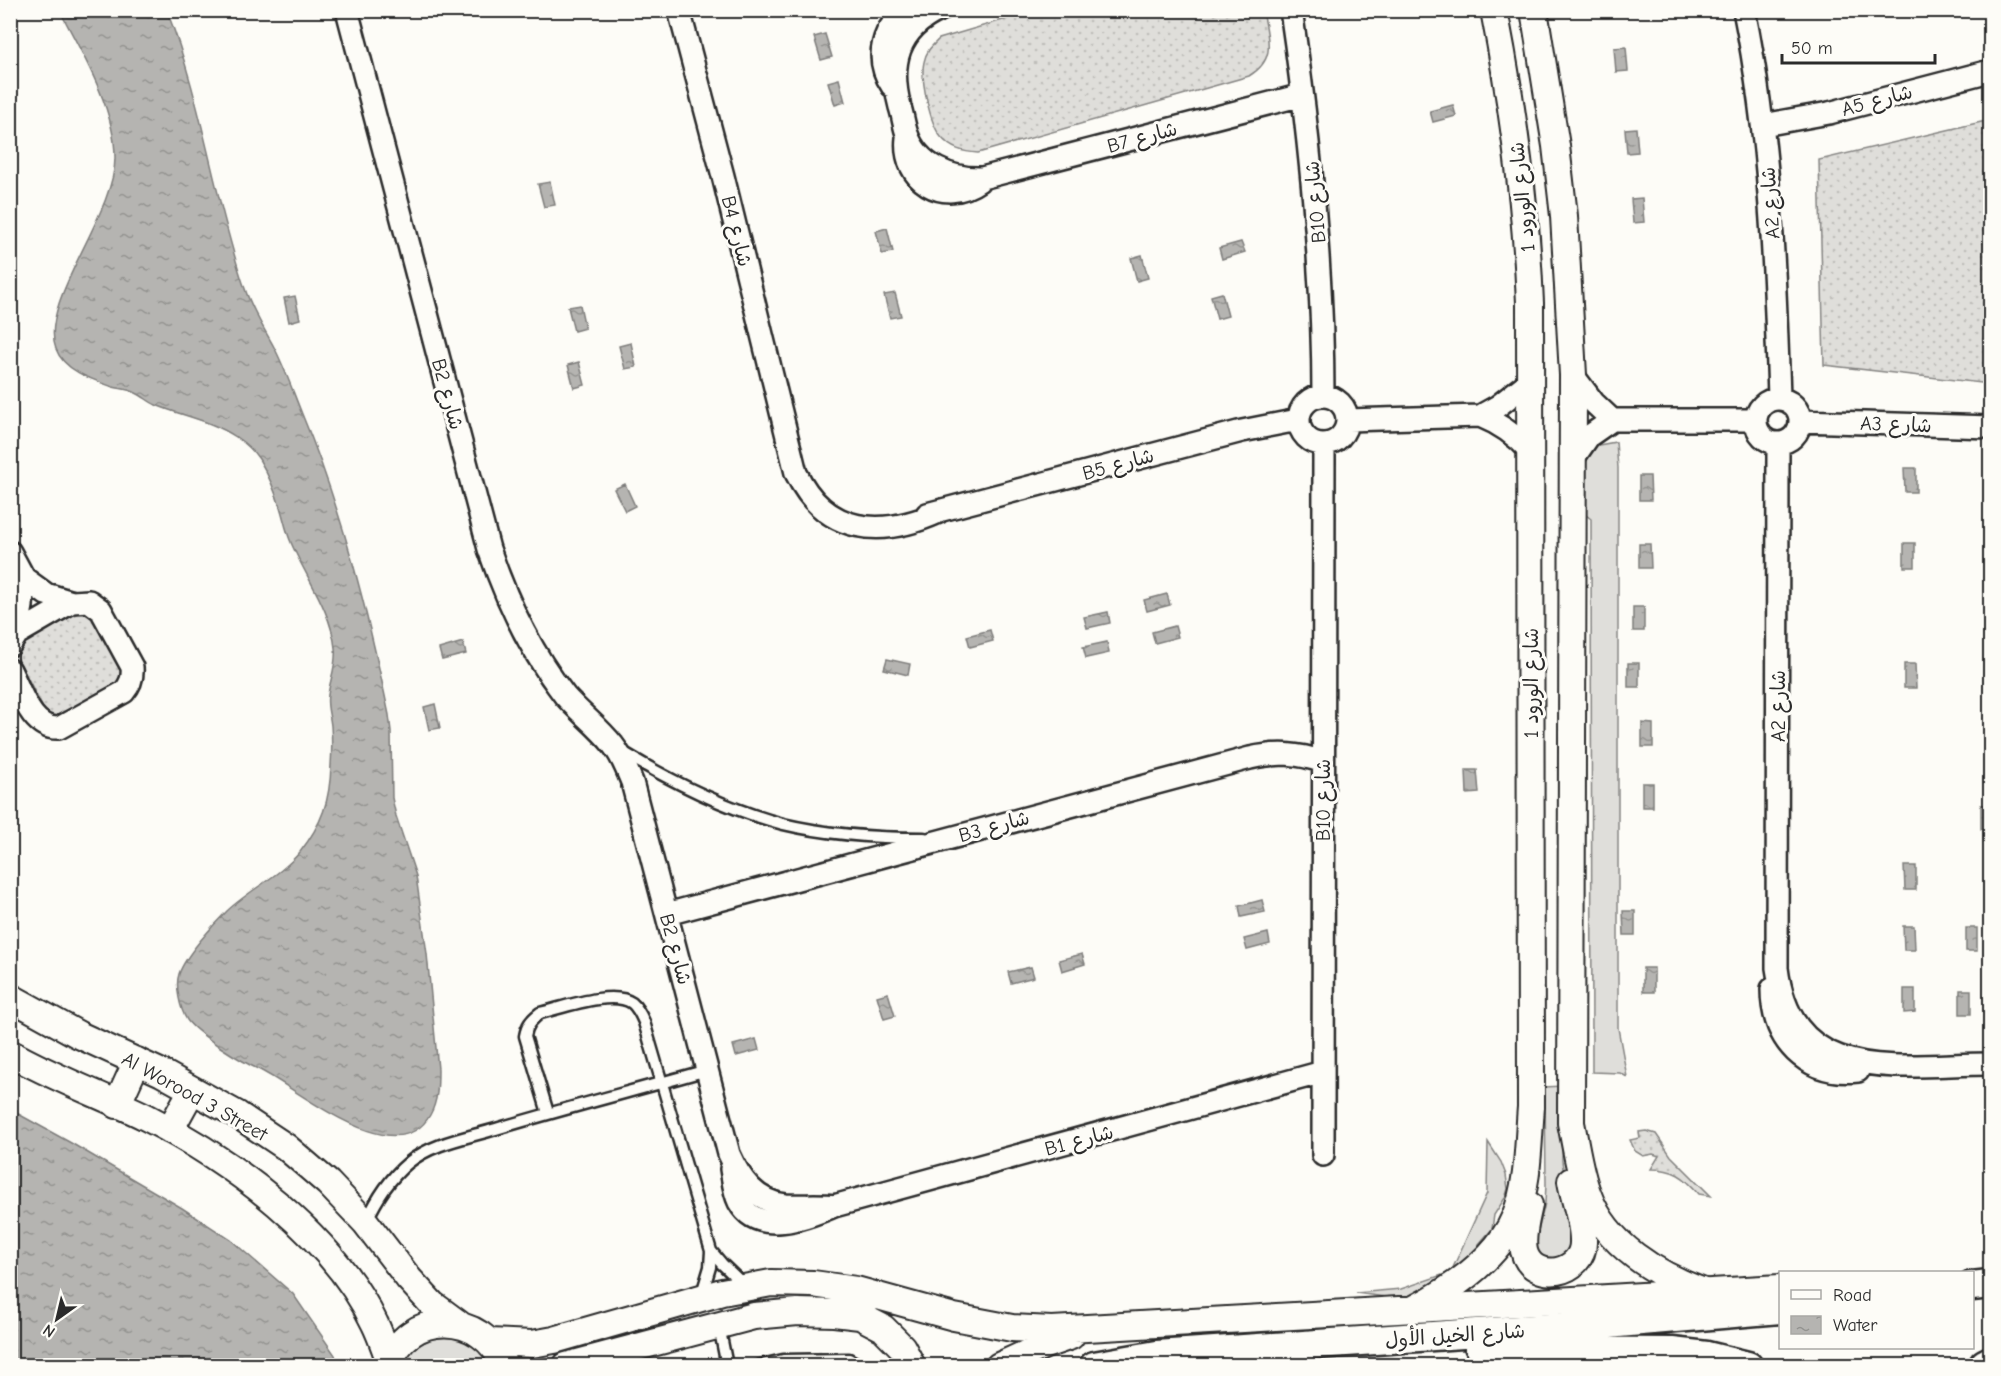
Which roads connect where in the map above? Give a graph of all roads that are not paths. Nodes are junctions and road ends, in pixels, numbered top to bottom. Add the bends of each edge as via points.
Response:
1 (347, 10) edge
2 (679, 10) edge
3 (911, 10) edge
4 (940, 10) edge
5 (1291, 10) edge
6 (1494, 10) edge
7 (1534, 10) edge
8 (1744, 10) edge
9 (1990, 71) edge
10 (896, 91) junction
11 (1302, 95) junction
12 (1763, 125) junction
13 (1573, 375) junction
14 (1531, 380) junction
15 (1323, 396) junction
16 (1779, 398) junction
17 (1479, 416) junction
18 (1298, 420) junction
19 (1348, 420) junction
20 (1612, 420) junction
21 (1756, 420) junction
22 (1801, 422) junction
23 (1990, 427) edge
24 (1778, 444) junction
25 (1324, 445) junction
26 (1530, 450) junction
27 (1573, 459) junction
28 (939, 512) joint
29 (10, 552) edge
30 (24, 578) junction
31 (72, 603) junction
32 (14, 639) edge
33 (10, 670) edge
34 (614, 746) junction
35 (1323, 762) junction
36 (949, 838) junction
37 (667, 914) junction
38 (10, 998) edge
39 (10, 1053) edge
40 (137, 1061) junction
41 (1990, 1064) edge
42 (1940, 1067) junction
43 (707, 1070) junction
44 (1323, 1072) junction
45 (1990, 1075) edge
46 (661, 1083) junction
47 (192, 1090) junction
48 (117, 1105) junction
49 (1531, 1107) junction
50 (548, 1113) junction
51 (1571, 1123) junction
52 (170, 1130) junction
53 (729, 1154) joint
54 (1323, 1155) dead end
55 (366, 1223) junction
56 (711, 1251) junction
57 (1990, 1284) edge
58 (1974, 1286) edge
59 (748, 1287) junction
60 (1779, 1288) edge
61 (1704, 1292) junction
62 (700, 1298) junction
63 (1414, 1309) junction
64 (1779, 1309) edge
65 (459, 1324) junction
66 (719, 1326) junction
67 (1094, 1329) junction
68 (1443, 1336) junction
69 (490, 1341) junction
70 (390, 1364) edge
71 (1990, 1364) edge
72 (504, 1365) edge
73 (566, 1365) edge
74 (727, 1365) edge
75 (757, 1365) edge
76 (861, 1365) edge
77 (912, 1365) edge
78 (999, 1365) edge
79 (1094, 1365) edge
80 (1748, 1365) edge
81 (1986, 1365) edge

1 - 34 street, B2 شارع via 500,581 547,671 567,698
2 - 28 street, B4 شارع via 796,473 805,491 836,518 877,529 919,522
3 - 10 street via 892,25 881,52 882,66
4 - 10 street via 915,27 902,46 895,68
5 - 11 street, B10 شارع
6 - 14 street, شارع الورود 1 via 1524,201
7 - 13 street, شارع الورود 1 via 1556,146
8 - 12 street, A2 شارع
9 - 12 street, A5 شارع via 1829,113
10 - 11 street, B7 شارع via 907,135 909,164 928,186 942,191 956,191 982,178
11 - 15 street, B10 شارع via 1317,216
12 - 16 street, A2 شارع
13 - 20 street
13 - 27 street, شارع الورود 1
14 - 17 street
14 - 26 street, شارع الورود 1
15 - 18 street via 1305,403
15 - 19 street via 1340,403
16 - 21 street via 1763,404
16 - 22 street via 1795,405
17 - 19 street
17 - 26 street via 1516,435
18 - 25 street via 1306,438
18 - 28 street, B5 شارع via 1242,431
19 - 25 street via 1341,438
20 - 21 street
20 - 27 street via 1589,436
21 - 24 street via 1762,436
22 - 23 street, A3 شارع
22 - 24 street via 1794,438
24 - 42 street, A2 شارع via 1777,969 1772,1004 1776,1022 1796,1052 1827,1070 1845,1072 1881,1065
25 - 35 street, B10 شارع
26 - 49 street, شارع الورود 1
27 - 51 street, شارع الورود 1
29 - 30 street
30 - 31 street via 46,594
30 - 32 street
31 - 32 street
31 - 33 street via 89,601 101,610 132,667 132,681 124,692 59,728 49,728 34,716
34 - 36 lane, B2 شارع via 684,786 784,824 895,838
34 - 37 street, B2 شارع via 632,783
35 - 36 street, B3 شارع via 1287,753 1269,754
35 - 44 street, B10 شارع
36 - 37 street, B3 شارع
37 - 43 street, B2 شارع
38 - 40 street, Al Worood 3 Street
39 - 48 street
40 - 47 street, Al Worood 3 Street
40 - 48 street
41 - 42 street
42 - 45 street
43 - 46 lane
43 - 53 street, B2 شارع
44 - 53 street, B1 شارع via 788,1221 772,1222 744,1209 738,1199
44 - 54 street, B10 شارع
46 - 50 lane
46 - 50 lane via 640,1011 631,1002 607,998 540,1013 532,1019 525,1036
46 - 56 lane
47 - 52 street
47 - 55 street, Al Worood 3 Street via 286,1148 328,1183
48 - 52 street
49 - 51 street via 1537,1155 1523,1243 1532,1264 1554,1272 1575,1263 1583,1241 1569,1161
49 - 63 street, شارع الورود 1 via 1523,1188 1515,1218 1500,1241 1468,1274
50 - 55 lane via 430,1149 389,1182
51 - 61 street, شارع الورود 1 via 1588,1196 1603,1223 1648,1266 1675,1282
52 - 70 street via 248,1179 318,1242 375,1323
55 - 65 street, Al Worood 3 Street via 432,1304
56 - 59 lane
56 - 62 lane
57 - 58 main road
59 - 62 street
59 - 67 street via 813,1284 856,1290 954,1317 1012,1328
60 - 61 street
61 - 63 street
62 - 69 street via 554,1340 532,1344
63 - 67 street
64 - 68 main road, شارع الخيل الأول
65 - 69 street, Al Worood 3 Street
65 - 70 street via 441,1323 410,1335 398,1347
66 - 73 street
66 - 74 lane
66 - 77 street via 798,1312 860,1316 883,1328 902,1347
67 - 78 street
68 - 79 main road, شارع الخيل الأول via 1157,1355
68 - 80 main road via 1492,1349 1672,1352
69 - 72 street
71 - 81 main road
75 - 76 lane via 783,1360 849,1359

